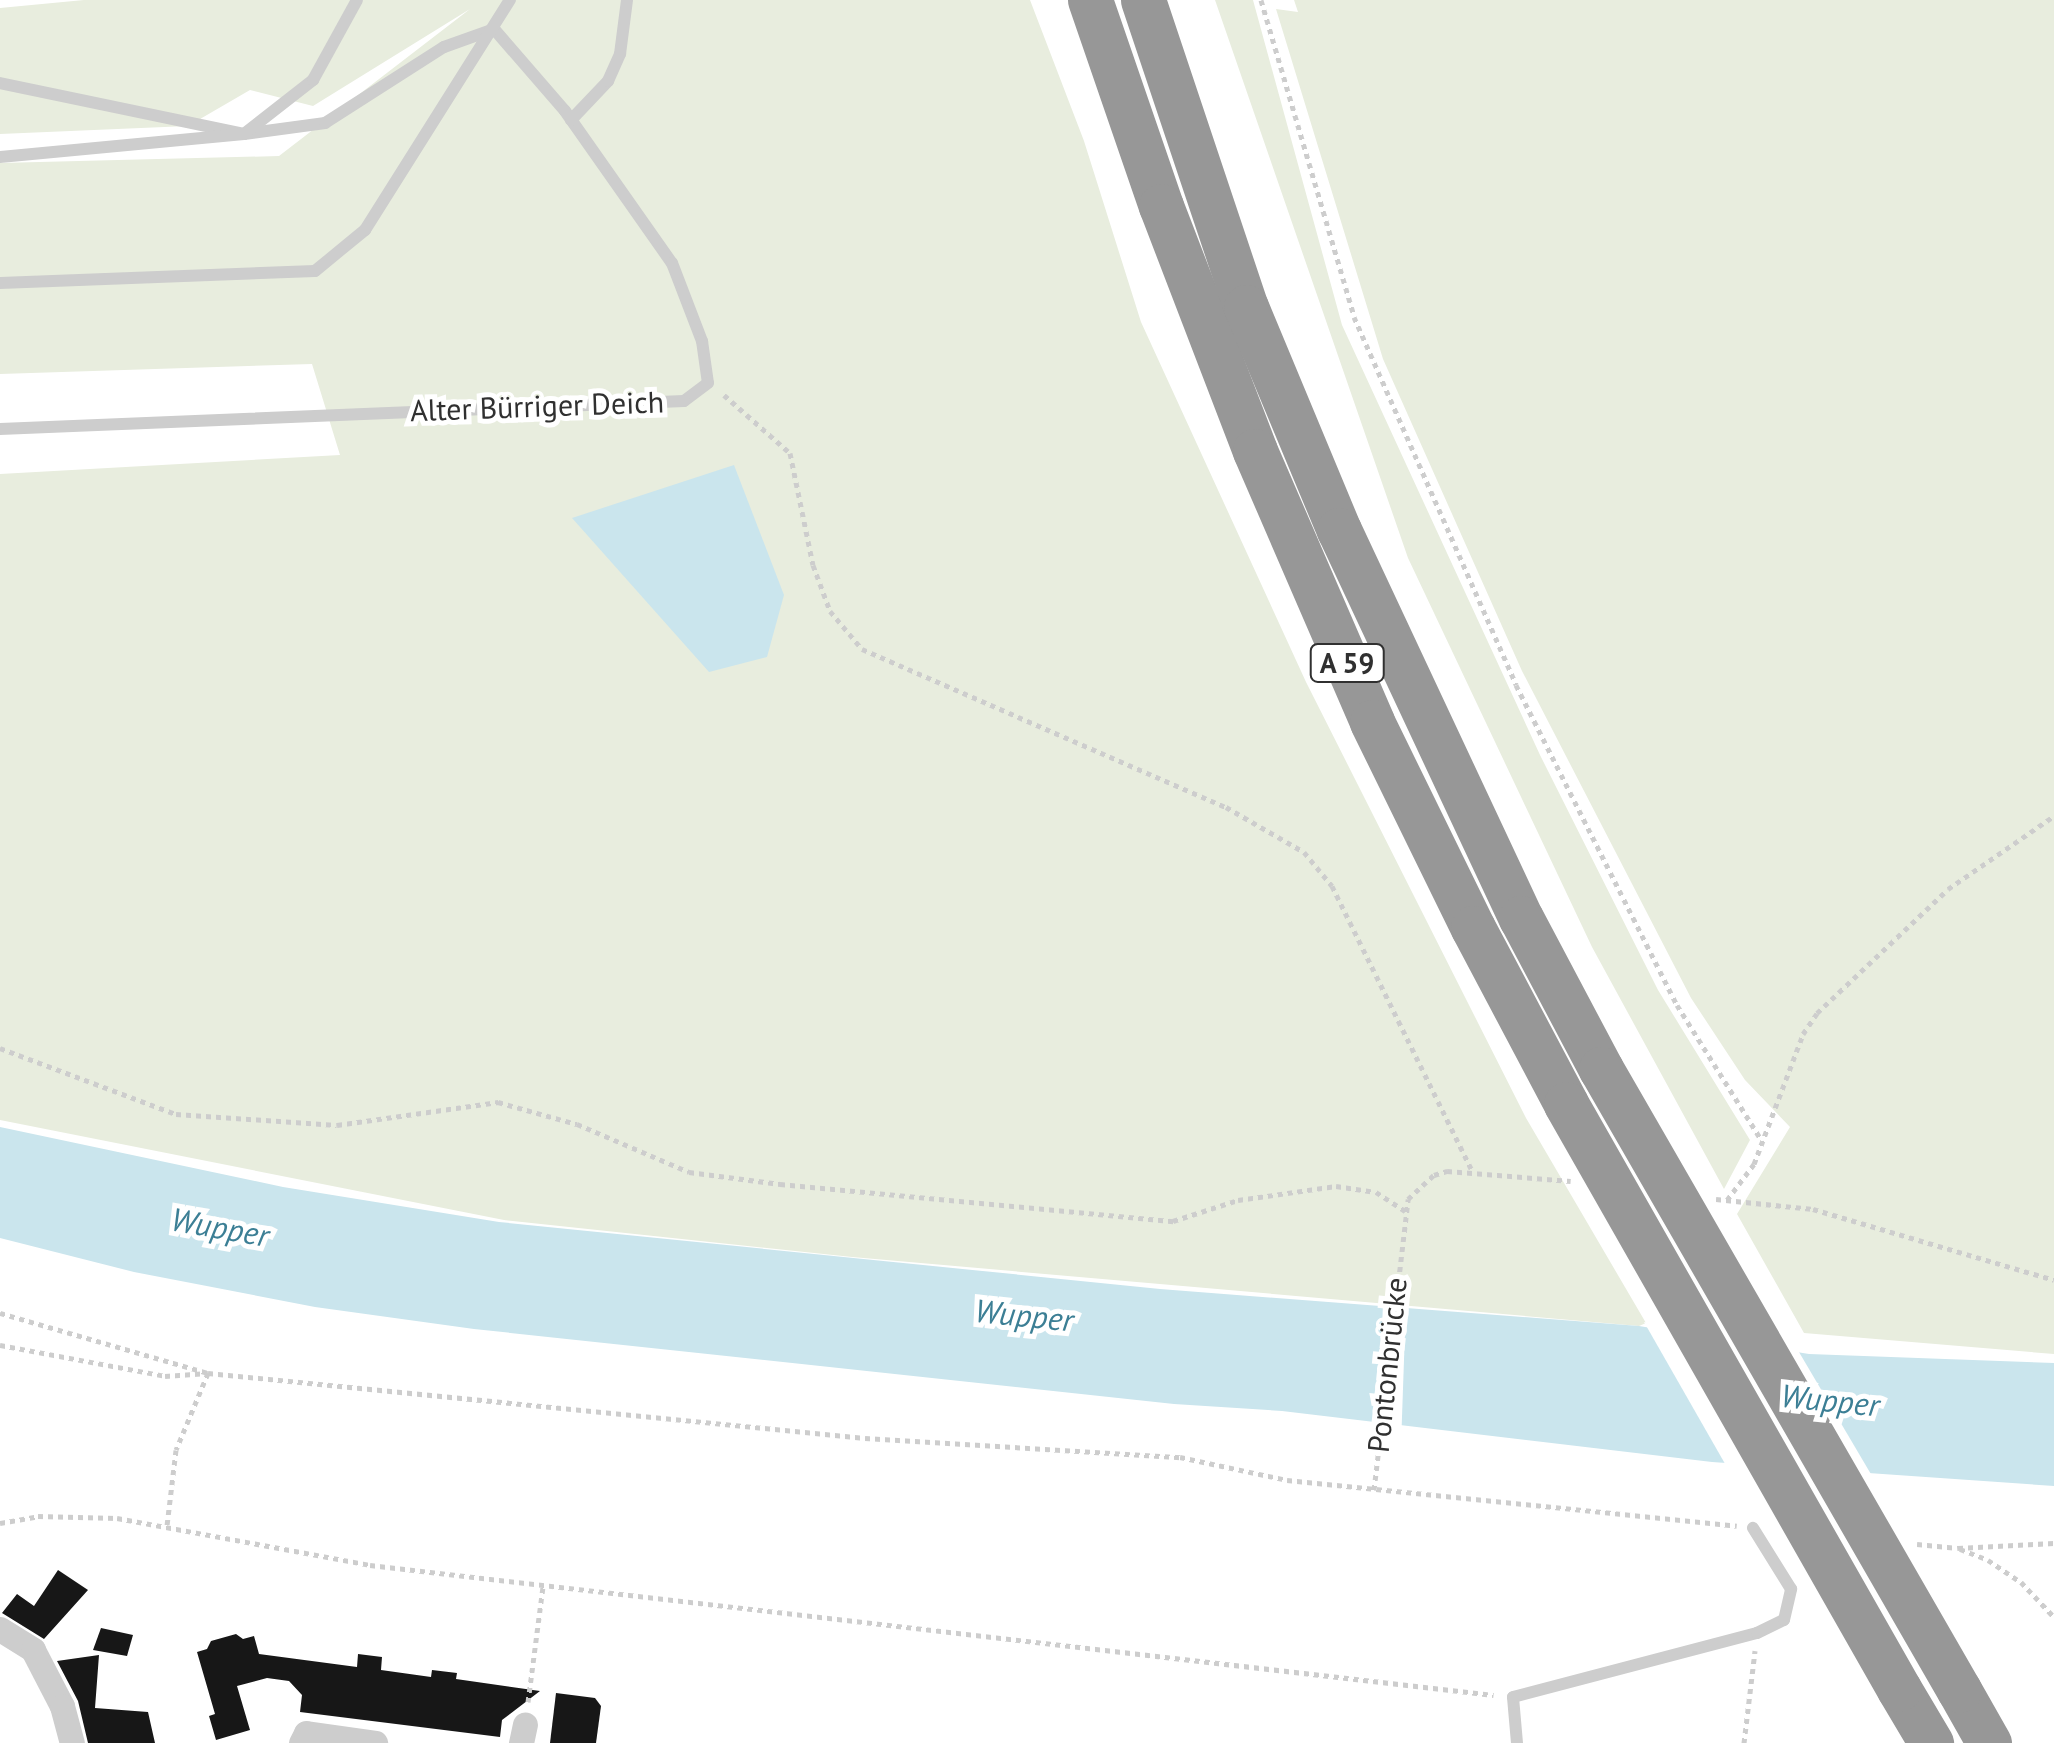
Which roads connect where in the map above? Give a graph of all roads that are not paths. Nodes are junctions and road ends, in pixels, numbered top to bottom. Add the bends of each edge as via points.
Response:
1 (357, 0) edge
2 (510, 0) edge
3 (626, 0) edge
4 (1090, 0) edge
5 (1143, 0) edge
6 (494, 29) junction
7 (0, 83) edge
8 (571, 120) junction
9 (244, 134) junction
10 (0, 157) edge
11 (0, 282) edge
12 (0, 429) edge
13 (1753, 1528) road end
14 (0, 1629) edge
15 (72, 1743) edge
16 (301, 1743) edge
17 (375, 1743) edge
18 (1517, 1743) edge
19 (1931, 1743) edge
20 (1989, 1743) edge

1 - 9 lane via 313,80
2 - 6 lane
3 - 8 lane via 620,54 608,81
4 - 19 highway, A 59, bridge via 1262,469 1381,739 1566,1104
5 - 20 highway, A 59, bridge via 1246,307 1339,530 1521,918
6 - 8 lane, Alter Bürriger Deich
6 - 9 lane via 444,47 325,124
6 - 11 lane via 365,230 315,270
7 - 9 lane
8 - 12 lane, Alter Bürriger Deich via 672,263 702,341 708,383 684,401
9 - 10 lane
13 - 18 lane via 1790,1590 1784,1620 1756,1634 1513,1698
14 - 15 street via 32,1650 62,1706
16 - 17 street via 306,1733

